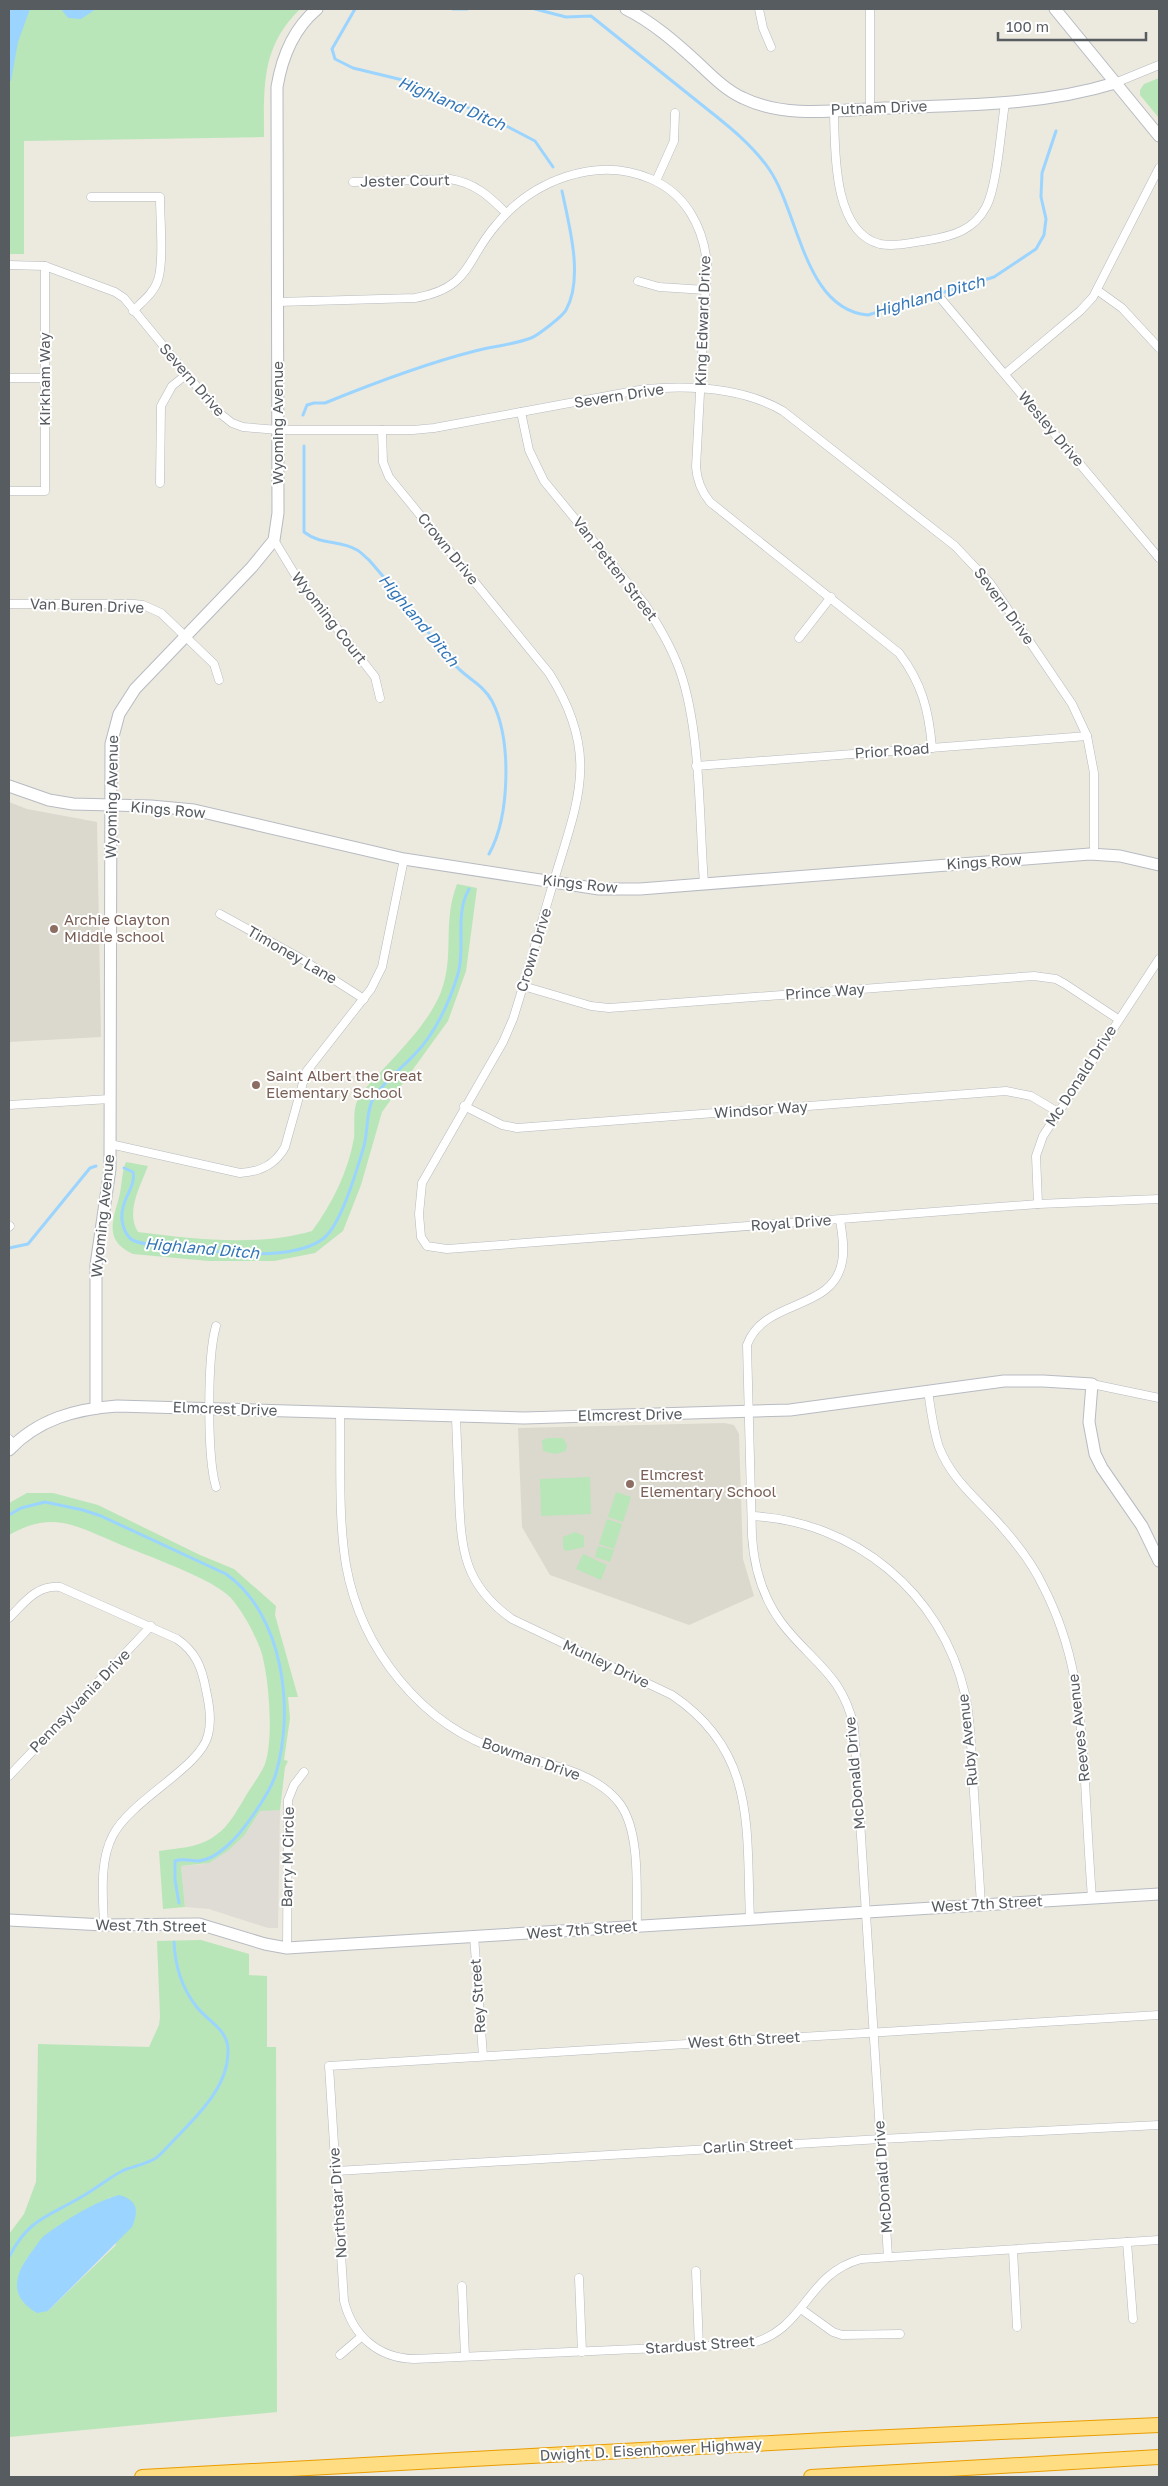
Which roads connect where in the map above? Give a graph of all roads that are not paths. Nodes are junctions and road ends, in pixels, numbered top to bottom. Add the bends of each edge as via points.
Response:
1 (317, 9) edge
2 (626, 9) edge
3 (759, 9) edge
4 (870, 9) edge
5 (1055, 9) edge
6 (771, 47) dead end
7 (1159, 65) edge
8 (1115, 83) junction
9 (1005, 103) junction
10 (870, 108) junction
11 (834, 110) junction
12 (675, 113) dead end
13 (1159, 136) edge
14 (1159, 168) edge
15 (656, 181) junction
16 (353, 182) dead end
17 (91, 197) dead end
18 (506, 213) junction
19 (9, 266) edge
20 (45, 266) junction
21 (638, 281) dead end
22 (706, 290) junction
23 (1097, 290) junction
24 (942, 300) dead end
25 (278, 302) junction
26 (133, 311) junction
27 (1159, 348) edge
28 (187, 374) junction
29 (1005, 374) junction
30 (9, 378) edge
31 (45, 378) junction
32 (701, 389) junction
33 (521, 412) junction
34 (278, 430) junction
35 (382, 430) junction
36 (160, 483) dead end
37 (9, 492) edge
38 (274, 540) junction
39 (1159, 558) edge
40 (831, 597) junction
41 (9, 604) edge
42 (185, 636) junction
43 (798, 638) dead end
44 (219, 680) dead end
45 (380, 698) dead end
46 (1087, 736) junction
47 (932, 748) junction
48 (696, 766) junction
49 (9, 786) edge
50 (110, 806) junction
51 (1094, 854) junction
52 (404, 859) junction
53 (1159, 865) edge
54 (554, 882) junction
55 (704, 884) junction
56 (220, 914) dead end
57 (1159, 959) edge
58 (523, 986) junction
59 (364, 998) junction
60 (1118, 1019) junction
61 (110, 1099) junction
62 (9, 1105) edge
63 (464, 1106) junction
64 (1058, 1112) junction
65 (110, 1144) junction
66 (1159, 1199) edge
67 (1038, 1204) junction
68 (840, 1220) junction
69 (424, 1243) joint
70 (216, 1326) dead end
71 (1092, 1384) junction
72 (928, 1391) junction
73 (1159, 1398) edge
74 (96, 1408) junction
75 (210, 1409) junction
76 (748, 1412) junction
77 (340, 1413) junction
78 (456, 1418) junction
79 (10, 1444) edge
80 (216, 1487) dead end
81 (752, 1516) junction
82 (1159, 1561) edge
83 (9, 1618) edge
84 (151, 1626) junction
85 (304, 1772) dead end
86 (9, 1776) edge
87 (1159, 1894) edge
88 (1092, 1898) junction
89 (981, 1905) junction
90 (865, 1912) junction
91 (750, 1919) junction
92 (9, 1920) edge
93 (104, 1925) junction
94 (637, 1926) junction
95 (474, 1936) junction
96 (287, 1948) junction
97 (1159, 2015) edge
98 (874, 2032) junction
99 (482, 2056) junction
100 (330, 2066) joint
101 (1159, 2125) edge
102 (881, 2139) junction
103 (336, 2171) junction
104 (1159, 2240) edge
105 (1126, 2242) junction
106 (1013, 2250) junction
107 (888, 2257) junction
108 (696, 2271) dead end
109 (579, 2278) dead end
110 (462, 2286) dead end
111 (801, 2309) junction
112 (1133, 2319) dead end
113 (1017, 2327) dead end
114 (900, 2334) dead end
115 (361, 2337) junction
116 (699, 2347) junction
117 (582, 2352) junction
118 (340, 2355) dead end
119 (465, 2356) junction
120 (1159, 2425) edge
121 (1156, 2458) edge
122 (142, 2477) edge
123 (811, 2477) edge

1 - 25 street, Wyoming Avenue via 292,39 277,87
2 - 11 street, Putnam Drive via 655,26 716,80 743,98 776,109
3 - 6 street
4 - 10 street
5 - 8 street
7 - 8 street, Putnam Drive
8 - 9 street, Putnam Drive via 1063,96
8 - 13 street
9 - 10 street, Putnam Drive
9 - 11 street via 990,196 979,218 962,232 950,236 893,245 881,244 864,236 849,216 836,167
10 - 11 street, Putnam Drive
12 - 15 street via 674,141
14 - 23 street
15 - 18 street, King Edward Drive via 641,174 612,169 577,173 543,186
15 - 22 street, King Edward Drive via 685,204 700,230 707,263
16 - 18 street, Jester Court via 463,181 486,193
17 - 26 street via 160,197 158,281
18 - 25 street, King Edward Drive via 462,275 440,291 415,298
19 - 20 street, Severn Drive
20 - 26 street, Severn Drive via 115,292
20 - 31 street, Kirkham Way
21 - 22 street via 658,287
22 - 32 street, King Edward Drive
23 - 27 street via 1139,324
23 - 29 street via 1080,311
24 - 29 street, Wesley Drive
25 - 34 street, Wyoming Avenue
26 - 28 street, Severn Drive
28 - 34 street, Severn Drive via 217,411 232,423
28 - 36 street via 172,386 161,406
29 - 39 street, Wesley Drive
30 - 31 street
31 - 37 street, Kirkham Way via 45,492
32 - 33 street, Severn Drive via 645,389
32 - 40 street, King Edward Drive via 696,467 702,493
32 - 46 street, Severn Drive via 753,396 783,411 955,546 990,583 1072,704
33 - 35 street, Severn Drive via 434,428
33 - 48 street, Van Petten Street via 529,450 544,481 644,603 670,647 687,695
34 - 35 street, Severn Drive
34 - 38 street, Wyoming Avenue via 278,512
35 - 54 street, Crown Drive via 383,462 389,477 549,673 570,709 580,747 580,787 577,808
38 - 42 street, Wyoming Avenue
38 - 45 street, Wyoming Court via 294,573 375,677
40 - 43 street
40 - 47 street, King Edward Drive via 887,641 910,666 925,697
41 - 42 street, Van Buren Drive via 143,605 161,613
42 - 44 street, Van Buren Drive via 214,664
42 - 50 street, Wyoming Avenue via 135,689 119,714 111,744
46 - 47 street, Prior Road
46 - 51 street, Severn Drive via 1094,773
47 - 48 street, Prior Road
48 - 55 street, Van Petten Street
49 - 50 street, Kings Row via 50,800
50 - 52 street, Kings Row via 194,810
50 - 61 street, Wyoming Avenue
51 - 53 street, Kings Row
51 - 55 street, Kings Row
52 - 54 street, Kings Row
52 - 59 street via 382,967
54 - 55 street, Kings Row via 614,890
54 - 58 street, Crown Drive
56 - 59 street, Timoney Lane via 306,961
57 - 60 street, Mc Donald Drive
58 - 60 street, Prince Way via 591,1006 609,1008 1034,976 1065,984
58 - 63 street, Crown Drive via 509,1030
59 - 65 street via 306,1072 284,1147 280,1156 265,1168 250,1173 234,1172
60 - 64 street, Mc Donald Drive
61 - 62 street
61 - 65 street, Wyoming Avenue
63 - 64 street, Windsor Way via 502,1125 517,1128 1006,1091 1031,1096
63 - 69 street, Crown Drive via 422,1183 419,1214
64 - 67 street, Mc Donald Drive via 1043,1136 1036,1156
65 - 74 street, Wyoming Avenue via 96,1265
66 - 67 street, Royal Drive
67 - 68 street, Royal Drive
68 - 69 street, Royal Drive via 447,1249 435,1249
68 - 76 street, McDonald Drive via 842,1262 833,1282 815,1297 770,1316 750,1339 746,1353
70 - 75 street
71 - 72 street, Elmcrest Drive via 1004,1381
71 - 73 street, Elmcrest Drive
71 - 82 street via 1089,1422 1095,1454 1142,1526
72 - 76 street, Elmcrest Drive via 810,1408
72 - 88 street, Reeves Avenue via 935,1431 945,1459 959,1482 1002,1527 1034,1569 1051,1600 1064,1635 1080,1704
74 - 75 street, Elmcrest Drive
74 - 79 street via 78,1410 53,1420
75 - 77 street, Elmcrest Drive
75 - 80 street
76 - 78 street, Elmcrest Drive
76 - 81 street, McDonald Drive
77 - 78 street, Elmcrest Drive
77 - 94 street, Bowman Drive via 346,1563 359,1610 381,1655 419,1701 464,1734 496,1749 584,1776 613,1795 626,1813 632,1836
78 - 91 street, Munley Drive via 460,1534 471,1575 493,1604 512,1620 672,1695 713,1731 728,1754 742,1793
81 - 89 street, Ruby Avenue via 810,1525 858,1547 905,1584 941,1632 959,1672 968,1714
81 - 90 street, McDonald Drive via 755,1568 766,1597 782,1623 838,1684 851,1714
83 - 84 street via 36,1592 52,1586 67,1589
84 - 86 street, Pennsylvania Drive
84 - 93 street via 182,1642 198,1660 209,1706 209,1734 198,1754 134,1809 112,1837 105,1864
85 - 96 street, Barry M Circle via 288,1800
87 - 88 street, West 7th Street
88 - 89 street, West 7th Street
89 - 90 street, West 7th Street
90 - 91 street, West 7th Street
90 - 98 street, McDonald Drive
91 - 94 street, West 7th Street
92 - 93 street, West 7th Street
93 - 96 street, West 7th Street via 199,1924
94 - 95 street, West 7th Street
95 - 96 street, West 7th Street
95 - 99 street, Rey Street
97 - 98 street, West 6th Street
98 - 99 street, West 6th Street
98 - 102 street, McDonald Drive
99 - 100 street, West 6th Street
100 - 103 street, Northstar Drive
101 - 102 street, Carlin Street
102 - 103 street, Carlin Street
102 - 107 street, McDonald Drive
103 - 115 street, Northstar Drive via 344,2301
104 - 105 street, Stardust Street
105 - 106 street, Stardust Street
105 - 112 street
106 - 107 street, Stardust Street
106 - 113 street
107 - 111 street, Stardust Street via 861,2259 838,2268 819,2285
108 - 116 street
109 - 117 street
110 - 119 street
111 - 114 street via 842,2335
111 - 116 street, Stardust Street via 784,2329 761,2342
115 - 118 street
115 - 119 street, Stardust Street via 393,2356
116 - 117 street, Stardust Street
117 - 119 street, Stardust Street
120 - 122 highway, Dwight D. Eisenhower Highway
121 - 123 highway

